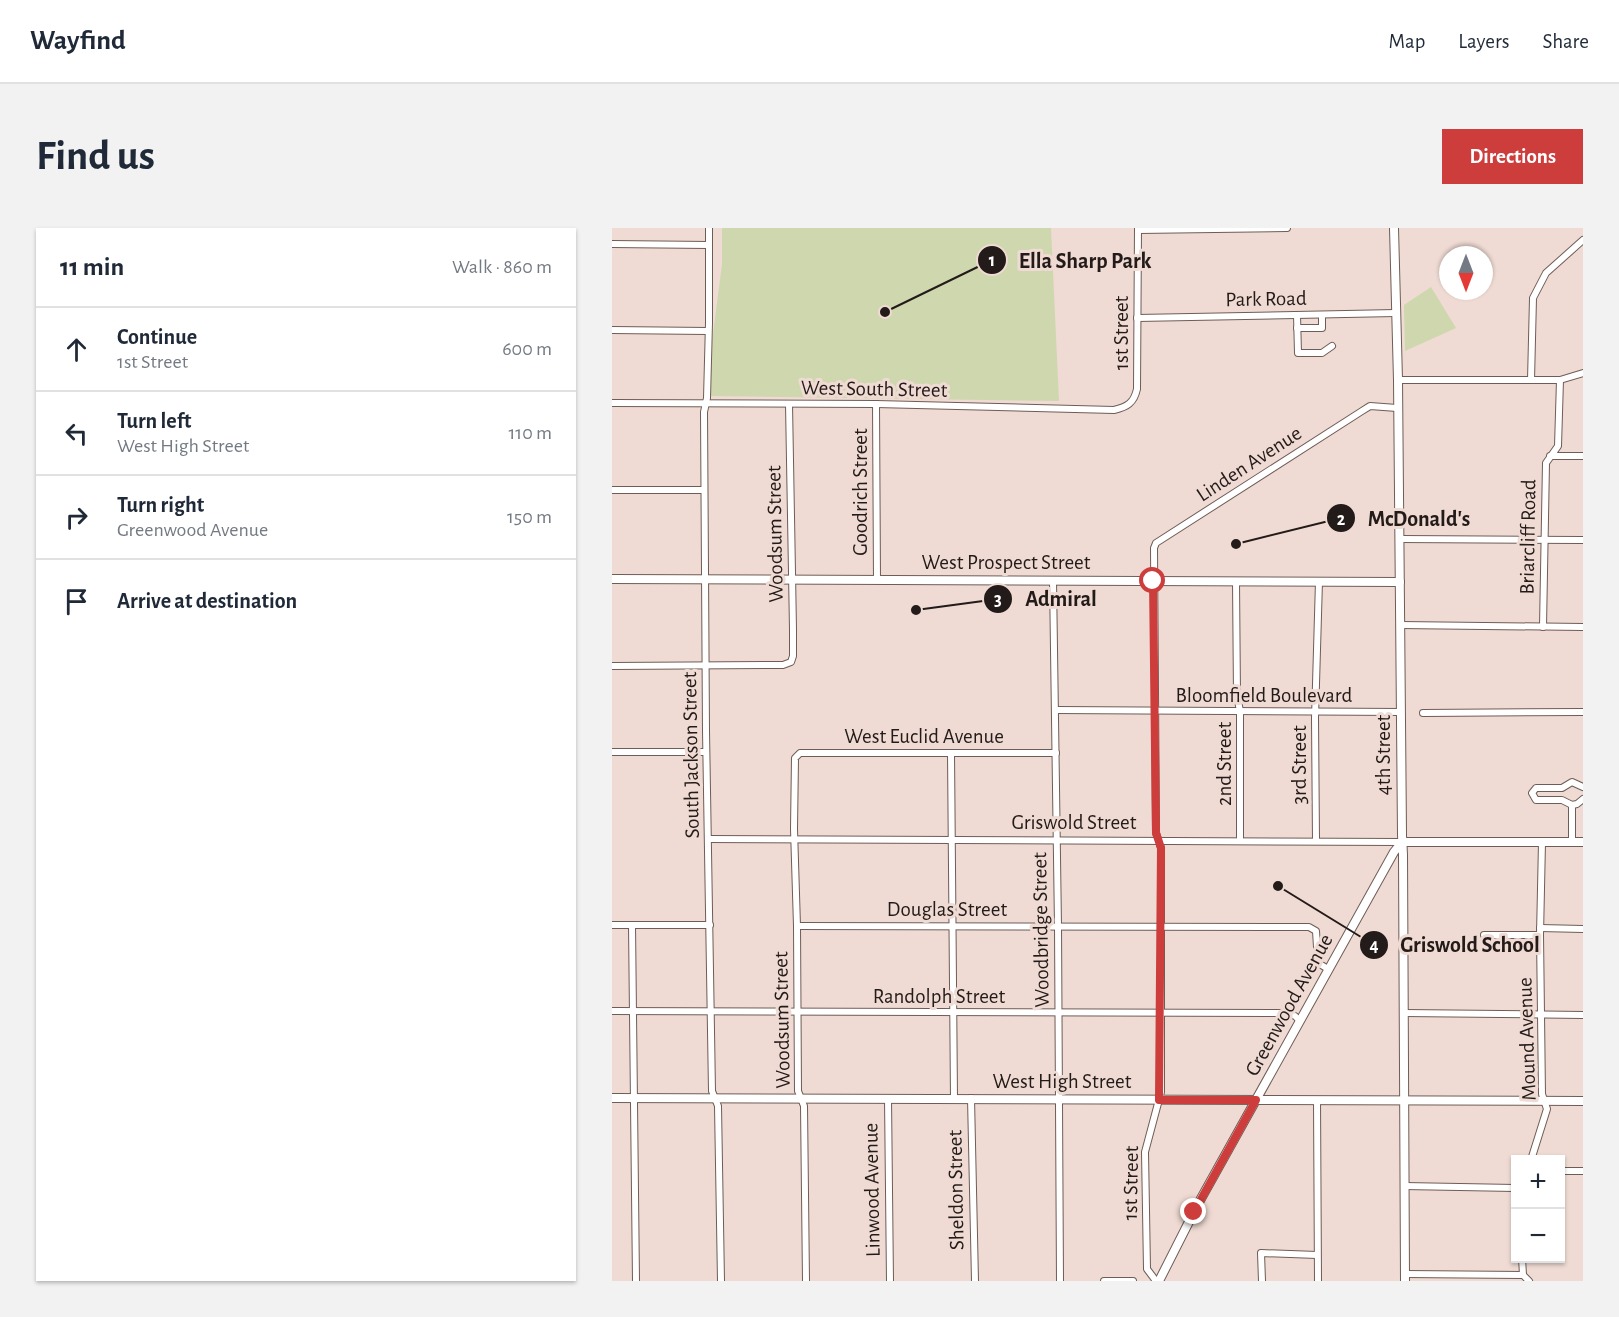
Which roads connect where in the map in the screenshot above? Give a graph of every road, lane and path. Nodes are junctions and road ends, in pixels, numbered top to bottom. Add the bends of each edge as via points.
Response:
1 (709, 228) edge
2 (1287, 228) edge
3 (1394, 228) edge
4 (1138, 229) edge
5 (1583, 240) edge
6 (612, 244) edge
7 (709, 245) junction
8 (1396, 313) junction
9 (1297, 315) junction
10 (1322, 315) junction
11 (1137, 318) junction
12 (1297, 328) junction
13 (612, 330) edge
14 (708, 331) junction
15 (1332, 346) dead end
16 (1583, 373) edge
17 (1398, 380) junction
18 (1560, 380) junction
19 (1531, 381) junction
20 (1132, 401) joint
21 (612, 404) edge
22 (705, 404) junction
23 (789, 404) junction
24 (876, 404) junction
25 (1397, 408) junction
26 (1550, 456) junction
27 (1583, 456) edge
28 (612, 490) edge
29 (705, 490) junction
30 (1400, 539) junction
31 (1544, 540) junction
32 (1583, 540) edge
33 (612, 579) edge
34 (705, 579) junction
35 (791, 579) junction
36 (877, 580) junction
37 (1053, 580) junction
38 (1153, 581) junction
39 (1236, 581) junction
40 (1319, 582) junction
41 (1400, 582) junction
42 (1400, 625) junction
43 (1543, 627) junction
44 (1583, 627) edge
45 (612, 666) edge
46 (706, 666) junction
47 (1056, 710) junction
48 (1155, 711) junction
49 (1240, 711) junction
50 (1316, 711) junction
51 (1401, 712) junction
52 (1583, 712) edge
53 (1423, 713) dead end
54 (612, 752) edge
55 (706, 752) junction
56 (951, 753) junction
57 (1056, 753) junction
58 (795, 758) joint
59 (1562, 788) junction
60 (1583, 788) edge
61 (1583, 798) edge
62 (1562, 800) junction
63 (1572, 805) junction
64 (708, 839) junction
65 (952, 839) junction
66 (795, 840) junction
67 (1057, 840) junction
68 (1158, 840) junction
69 (1240, 840) junction
70 (1316, 841) junction
71 (1402, 842) junction
72 (1542, 842) junction
73 (1572, 842) junction
74 (1583, 842) edge
75 (612, 925) edge
76 (632, 925) junction
77 (710, 926) junction
78 (797, 926) junction
79 (953, 926) junction
80 (1058, 926) junction
81 (1161, 927) junction
82 (1583, 929) edge
83 (1540, 932) junction
84 (1484, 935) dead end
85 (1328, 969) junction
86 (612, 1011) edge
87 (634, 1011) junction
88 (710, 1012) junction
89 (798, 1012) junction
90 (954, 1012) junction
91 (1059, 1012) junction
92 (1161, 1013) junction
93 (1404, 1013) junction
94 (1542, 1015) junction
95 (1583, 1015) edge
96 (1300, 1021) junction
97 (612, 1098) edge
98 (634, 1098) junction
99 (716, 1098) junction
100 (800, 1098) junction
101 (888, 1098) junction
102 (954, 1098) junction
103 (971, 1098) junction
104 (1058, 1099) junction
105 (1159, 1100) junction
106 (1256, 1100) junction
107 (1317, 1100) junction
108 (1404, 1101) junction
109 (1544, 1101) junction
110 (1583, 1101) edge
111 (1533, 1155) edge
112 (1565, 1171) edge
113 (1583, 1171) edge
114 (1404, 1186) junction
115 (1511, 1188) edge
116 (1317, 1255) junction
117 (1522, 1263) edge
118 (1523, 1275) junction
119 (1405, 1278) edge
120 (636, 1281) edge
121 (721, 1281) edge
122 (806, 1281) edge
123 (890, 1281) edge
124 (975, 1281) edge
125 (1060, 1281) edge
126 (1104, 1281) edge
127 (1133, 1281) edge
128 (1157, 1281) edge
129 (1262, 1281) edge
130 (1318, 1281) edge
131 (1529, 1281) edge

1 - 7 street, South Jackson Street
2 - 4 street
3 - 8 street, 4th Street
4 - 11 street, 1st Street
5 - 19 street via 1546,273 1533,298
6 - 7 street
7 - 14 street, South Jackson Street
8 - 10 street, Park Road
8 - 17 street, 4th Street
9 - 10 street, Park Road
9 - 11 street, Park Road
9 - 12 street
10 - 12 street via 1322,328
11 - 20 street, 1st Street via 1137,389
12 - 15 street via 1298,353 1322,353
13 - 14 street
14 - 22 street, South Jackson Street
16 - 18 street
17 - 19 street
17 - 25 street, 4th Street
18 - 19 street
18 - 26 street, Briarcliff Road via 1558,446
20 - 24 street, West South Street via 1114,410
21 - 22 street, West South Street
22 - 23 street, West South Street
22 - 29 street, South Jackson Street
23 - 24 street, West South Street
23 - 35 street, Woodsum Street
24 - 36 street, Goodrich Street
25 - 30 street, 4th Street
25 - 38 street, Linden Avenue via 1370,406 1156,543
26 - 27 street
26 - 31 street, Briarcliff Road via 1546,463
28 - 29 street
29 - 34 street, South Jackson Street
30 - 31 street
30 - 41 street, 4th Street
31 - 32 street
31 - 43 street, Briarcliff Road
33 - 34 street, West Prospect Street
34 - 35 street, West Prospect Street
34 - 46 street, South Jackson Street
35 - 36 street, West Prospect Street
35 - 46 street, Woodsum Street via 791,662
36 - 37 street, West Prospect Street
37 - 38 street, West Prospect Street
37 - 47 street, Woodbridge Street
38 - 39 street, West Prospect Street
38 - 48 street, 1st Street
39 - 40 street, West Prospect Street
39 - 49 street, 2nd Street
40 - 41 street, West Prospect Street
40 - 50 street, 3rd Street
41 - 42 street, 4th Street
42 - 43 street
42 - 51 street, 4th Street
43 - 44 street
45 - 46 street
46 - 55 street, South Jackson Street
47 - 48 street, Bloomfield Boulevard
47 - 57 street, Woodbridge Street
48 - 49 street, Bloomfield Boulevard
48 - 68 street, 1st Street
49 - 50 street, Bloomfield Boulevard
49 - 69 street, 2nd Street
50 - 51 street, Bloomfield Boulevard
50 - 70 street, 3rd Street
51 - 71 street, 4th Street
52 - 53 street
54 - 55 street
55 - 64 street, South Jackson Street
56 - 57 street, West Euclid Avenue
56 - 58 street, West Euclid Avenue via 800,753
56 - 65 street
57 - 67 street, Woodbridge Street
58 - 66 street, Woodsum Street
59 - 60 street via 1572,782
59 - 62 street
59 - 62 street via 1532,790 1536,800
61 - 63 street
62 - 63 street
63 - 73 street
64 - 66 street, Griswold Street
64 - 77 street, South Jackson Street
65 - 66 street, Griswold Street
65 - 67 street, Griswold Street
65 - 79 street
66 - 78 street, Woodsum Street
67 - 68 street, Griswold Street
67 - 80 street, Woodbridge Street
68 - 69 street, Griswold Street
68 - 81 street, 1st Street
69 - 70 street, Griswold Street
70 - 71 street, Griswold Street
71 - 72 street, Griswold Street
71 - 85 street, Greenwood Avenue
71 - 93 street, 4th Street
72 - 73 street, Griswold Street
72 - 83 street, Mound Avenue
73 - 74 street, Griswold Street
75 - 76 street
76 - 77 street
76 - 87 street
77 - 88 street, South Jackson Street
78 - 79 street, Douglas Street
78 - 89 street, Woodsum Street
79 - 80 street, Douglas Street
79 - 90 street
80 - 81 street, Douglas Street
80 - 91 street, Woodbridge Street
81 - 85 street, Douglas Street via 1313,928 1318,963
81 - 92 street, 1st Street
82 - 83 street
83 - 84 street
83 - 94 street, Mound Avenue
85 - 96 street, Greenwood Avenue
86 - 87 street, Randolph Street
87 - 88 street, Randolph Street
87 - 98 street
88 - 89 street, Randolph Street
88 - 99 street, South Jackson Street via 712,1091
89 - 90 street, Randolph Street
89 - 100 street, Woodsum Street
90 - 91 street, Randolph Street
90 - 102 street
91 - 92 street, Randolph Street
91 - 104 street, Woodbridge Street
92 - 96 street, Randolph Street via 1286,1013
92 - 105 street, 1st Street
93 - 94 street
93 - 108 street, 4th Street
94 - 95 street
94 - 109 street, Mound Avenue
96 - 106 street, Greenwood Avenue
97 - 98 street, West High Street
98 - 99 street, West High Street
98 - 120 street
99 - 100 street, West High Street
99 - 121 street, South Jackson Street
100 - 101 street, West High Street
100 - 122 street, Woodsum Street via 804,1106
101 - 102 street, West High Street
101 - 123 street, Linwood Avenue
102 - 103 street, West High Street
103 - 104 street, West High Street
103 - 124 street, Sheldon Street
104 - 105 street, West High Street
104 - 125 street, Woodbridge Street
105 - 106 street, West High Street
105 - 128 street, 1st Street via 1144,1152 1147,1269
106 - 107 street, West High Street
106 - 128 street, Greenwood Avenue
107 - 108 street, West High Street
107 - 116 street
108 - 109 street, West High Street
108 - 114 street, 4th Street
109 - 110 street, West High Street
109 - 111 street, Mound Avenue via 1547,1109
112 - 113 street
114 - 115 street
114 - 119 street, 4th Street
116 - 129 street via 1261,1253
116 - 130 street
117 - 118 street
118 - 119 street
118 - 131 street
126 - 127 street

